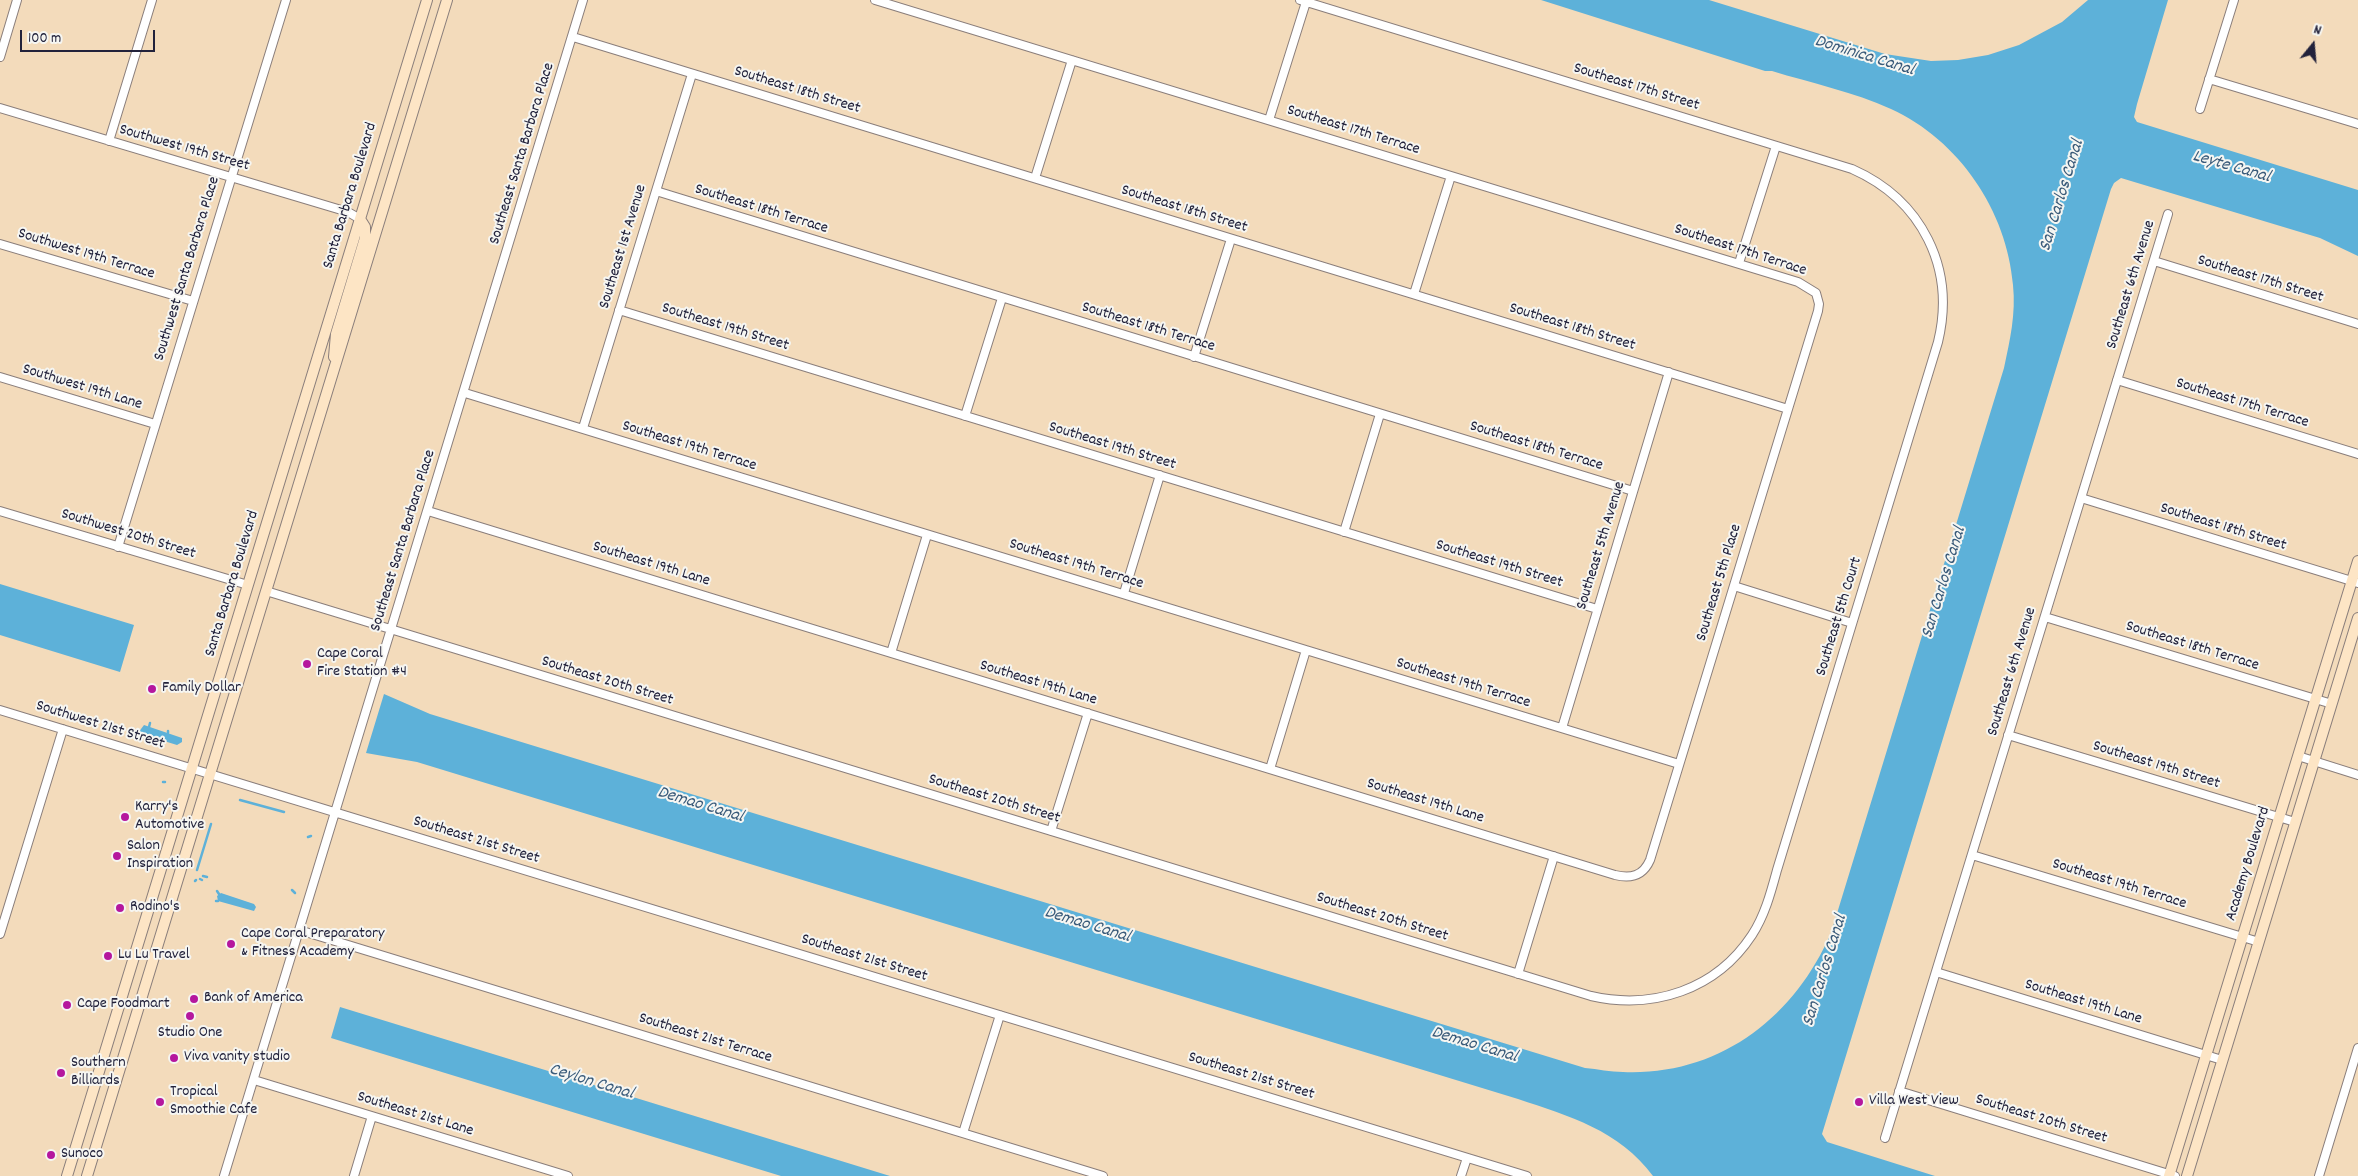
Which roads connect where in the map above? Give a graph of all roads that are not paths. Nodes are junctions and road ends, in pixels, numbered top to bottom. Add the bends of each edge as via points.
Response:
1 (17, 0) edge
2 (152, 0) edge
3 (286, 0) edge
4 (427, 0) edge
5 (447, 0) edge
6 (583, 0) edge
7 (875, 0) edge
8 (2234, 0) edge
9 (1303, 1) edge
10 (573, 37) junction
11 (0, 57) edge
12 (1072, 60) junction
13 (692, 74) junction
14 (2210, 79) junction
15 (0, 108) edge
16 (2200, 109) dead end
17 (1269, 120) junction
18 (2358, 124) edge
19 (109, 141) junction
20 (1776, 146) junction
21 (1451, 176) junction
22 (231, 177) junction
23 (1035, 178) junction
24 (656, 191) junction
25 (2168, 214) dead end
26 (360, 219) junction
27 (1231, 238) junction
28 (0, 244) edge
29 (1932, 250) joint
30 (2154, 261) junction
31 (1739, 264) junction
32 (1414, 294) junction
33 (1002, 298) junction
34 (1818, 298) joint
35 (193, 301) junction
36 (619, 310) junction
37 (2358, 324) edge
38 (1194, 357) junction
39 (335, 365) junction
40 (1669, 372) junction
41 (0, 377) edge
42 (2117, 380) junction
43 (464, 393) junction
44 (1788, 409) junction
45 (1380, 414) junction
46 (964, 416) junction
47 (155, 424) junction
48 (582, 428) junction
49 (2358, 454) edge
50 (1160, 475) junction
51 (1633, 492) junction
52 (2081, 498) junction
53 (0, 511) edge
54 (428, 511) junction
55 (1344, 532) junction
56 (927, 534) junction
57 (118, 547) junction
58 (2358, 561) edge
59 (2355, 582) edge
60 (248, 585) junction
61 (1734, 586) junction
62 (266, 591) junction
63 (1124, 593) junction
64 (1597, 609) junction
65 (2045, 617) junction
66 (2358, 618) edge
67 (1852, 623) junction
68 (391, 631) junction
69 (1306, 650) junction
70 (891, 653) junction
71 (2316, 699) junction
72 (2332, 704) junction
73 (0, 710) edge
74 (1088, 713) junction
75 (1562, 728) junction
76 (63, 729) junction
77 (2008, 735) junction
78 (2298, 756) junction
79 (2314, 761) junction
80 (1679, 764) junction
81 (192, 768) junction
82 (1270, 769) junction
83 (210, 774) junction
84 (2358, 775) edge
85 (336, 812) junction
86 (2279, 818) junction
87 (2295, 822) junction
88 (1051, 832) junction
89 (1972, 854) junction
90 (1554, 856) junction
91 (1640, 874) joint
92 (299, 930) junction
93 (0, 934) edge
94 (2243, 937) junction
95 (2258, 942) junction
96 (1936, 972) junction
97 (1518, 974) junction
98 (1714, 975) joint
99 (1000, 1015) junction
100 (2358, 1048) edge
101 (2206, 1055) junction
102 (2222, 1060) junction
103 (254, 1080) junction
104 (1900, 1091) junction
105 (372, 1116) junction
106 (963, 1133) junction
107 (1885, 1138) dead end
108 (1467, 1158) junction
109 (2171, 1175) edge
110 (67, 1176) edge
111 (87, 1176) edge
112 (224, 1176) edge
113 (354, 1176) edge
114 (568, 1176) edge
115 (1103, 1176) edge
116 (1461, 1176) edge
117 (1527, 1176) edge
118 (2187, 1176) edge
119 (2319, 1176) edge

1 - 11 street
2 - 19 street
3 - 22 street, Southwest Santa Barbara Place
4 - 26 main road, Santa Barbara Boulevard
5 - 39 main road, Santa Barbara Boulevard
6 - 10 street, Southeast Santa Barbara Place
7 - 12 street, Southeast 17th Terrace
8 - 14 street
9 - 17 street
9 - 20 street, Southeast 17th Street
10 - 13 street, Southeast 18th Street
10 - 43 street, Southeast Santa Barbara Place
12 - 17 street, Southeast 17th Terrace
12 - 23 street
13 - 23 street, Southeast 18th Street
13 - 24 street, Southeast 1st Avenue
14 - 16 street
14 - 18 street
15 - 19 street, Southwest 19th Street
17 - 21 street, Southeast 17th Terrace
19 - 22 street, Southwest 19th Street
20 - 29 street, Southeast 17th Street via 1846,167 1882,185 1915,218
20 - 31 street
21 - 31 street, Southeast 17th Terrace
21 - 32 street
22 - 26 street, Southwest 19th Street via 348,212
22 - 35 street, Southwest Santa Barbara Place
23 - 27 street, Southeast 18th Street
24 - 33 street, Southeast 18th Terrace
24 - 36 street, Southeast 1st Avenue
25 - 30 street, Southeast 6th Avenue
26 - 39 main road via 365,227 365,238 336,334
26 - 60 main road, Santa Barbara Boulevard
27 - 32 street, Southeast 18th Street
27 - 38 street
28 - 35 street, Southwest 19th Terrace
29 - 67 street, Southeast 5th Court via 1942,281 1940,332
30 - 37 street, Southeast 17th Street
30 - 42 street, Southeast 6th Avenue
31 - 34 street, Southeast 17th Terrace via 1806,285
32 - 40 street, Southeast 18th Street
33 - 38 street, Southeast 18th Terrace
33 - 46 street
34 - 44 street, Southeast 5th Place via 1818,311
35 - 47 street, Southwest Santa Barbara Place
36 - 46 street, Southeast 19th Street
36 - 48 street, Southeast 1st Avenue
38 - 45 street, Southeast 18th Terrace
39 - 62 main road, Santa Barbara Boulevard
40 - 44 street, Southeast 18th Street
40 - 51 street, Southeast 5th Avenue
41 - 47 street, Southwest 19th Lane
42 - 49 street, Southeast 17th Terrace
42 - 52 street, Southeast 6th Avenue
43 - 48 street, Southeast 19th Terrace
43 - 54 street, Southeast Santa Barbara Place
44 - 61 street, Southeast 5th Place
45 - 51 street, Southeast 18th Terrace
45 - 55 street
46 - 50 street, Southeast 19th Street
47 - 57 street, Southwest Santa Barbara Place
48 - 56 street, Southeast 19th Terrace
50 - 55 street, Southeast 19th Street
50 - 63 street
51 - 64 street, Southeast 5th Avenue
52 - 59 street, Southeast 18th Street
52 - 65 street, Southeast 6th Avenue
53 - 57 street, Southwest 20th Street
54 - 68 street, Southeast Santa Barbara Place
54 - 70 street, Southeast 19th Lane
55 - 64 street, Southeast 19th Street
56 - 63 street, Southeast 19th Terrace
56 - 70 street
57 - 60 street, Southwest 20th Street
58 - 59 main road, Academy Boulevard
59 - 71 main road, Academy Boulevard
60 - 81 main road, Santa Barbara Boulevard
61 - 67 street
61 - 80 street, Southeast 5th Place
62 - 68 street, Southeast 20th Street
62 - 83 main road, Santa Barbara Boulevard
63 - 69 street, Southeast 19th Terrace
64 - 75 street, Southeast 5th Avenue
65 - 71 street, Southeast 18th Terrace
65 - 77 street, Southeast 6th Avenue
66 - 72 main road, Academy Boulevard
67 - 98 street, Southeast 5th Court via 1763,912 1745,944
68 - 85 street, Southeast Santa Barbara Place
68 - 88 street, Southeast 20th Street
69 - 75 street, Southeast 19th Terrace
69 - 82 street
70 - 74 street, Southeast 19th Lane
71 - 72 street, Southeast 18th Terrace
71 - 78 main road, Academy Boulevard
72 - 79 main road, Academy Boulevard
73 - 76 street, Southwest 21st Street
74 - 82 street, Southeast 19th Lane
74 - 88 street
75 - 80 street, Southeast 19th Terrace
76 - 81 street, Southwest 21st Street
76 - 93 street
77 - 86 street, Southeast 19th Street
77 - 89 street, Southeast 6th Avenue
78 - 79 street
78 - 86 main road, Academy Boulevard
79 - 84 street
79 - 87 main road, Academy Boulevard
80 - 91 street, Southeast 5th Place via 1650,860
81 - 83 street, Southeast 21st Street
81 - 110 main road, Santa Barbara Boulevard
82 - 90 street, Southeast 19th Lane
83 - 85 street, Southeast 21st Street
83 - 111 main road, Santa Barbara Boulevard
85 - 92 street, Southeast Santa Barbara Place
85 - 99 street, Southeast 21st Street
86 - 87 street, Southeast 19th Street
86 - 94 main road, Academy Boulevard
87 - 95 main road, Academy Boulevard
88 - 97 street, Southeast 20th Street
89 - 94 street, Southeast 19th Terrace
89 - 96 street, Southeast 6th Avenue
90 - 91 street, Southeast 19th Lane via 1622,877
90 - 97 street
92 - 103 street, Southeast Santa Barbara Place
92 - 106 street, Southeast 21st Terrace
94 - 95 street, Southeast 19th Terrace
94 - 101 main road, Academy Boulevard
95 - 102 main road, Academy Boulevard
96 - 101 street, Southeast 19th Lane
96 - 104 street, Southeast 6th Avenue
97 - 98 street, Southeast 20th Street via 1591,996 1627,1002 1672,995
99 - 106 street
99 - 108 street, Southeast 21st Street
100 - 119 street
101 - 102 street, Southeast 19th Lane
101 - 109 main road, Academy Boulevard
102 - 118 main road, Academy Boulevard
103 - 105 street, Southeast 21st Lane
103 - 112 street, Southeast Santa Barbara Place
104 - 107 street, Southeast 6th Avenue
104 - 109 street, Southeast 20th Street
105 - 113 street
105 - 114 street, Southeast 21st Lane
106 - 115 street, Southeast 21st Terrace
108 - 116 street
108 - 117 street, Southeast 21st Street

